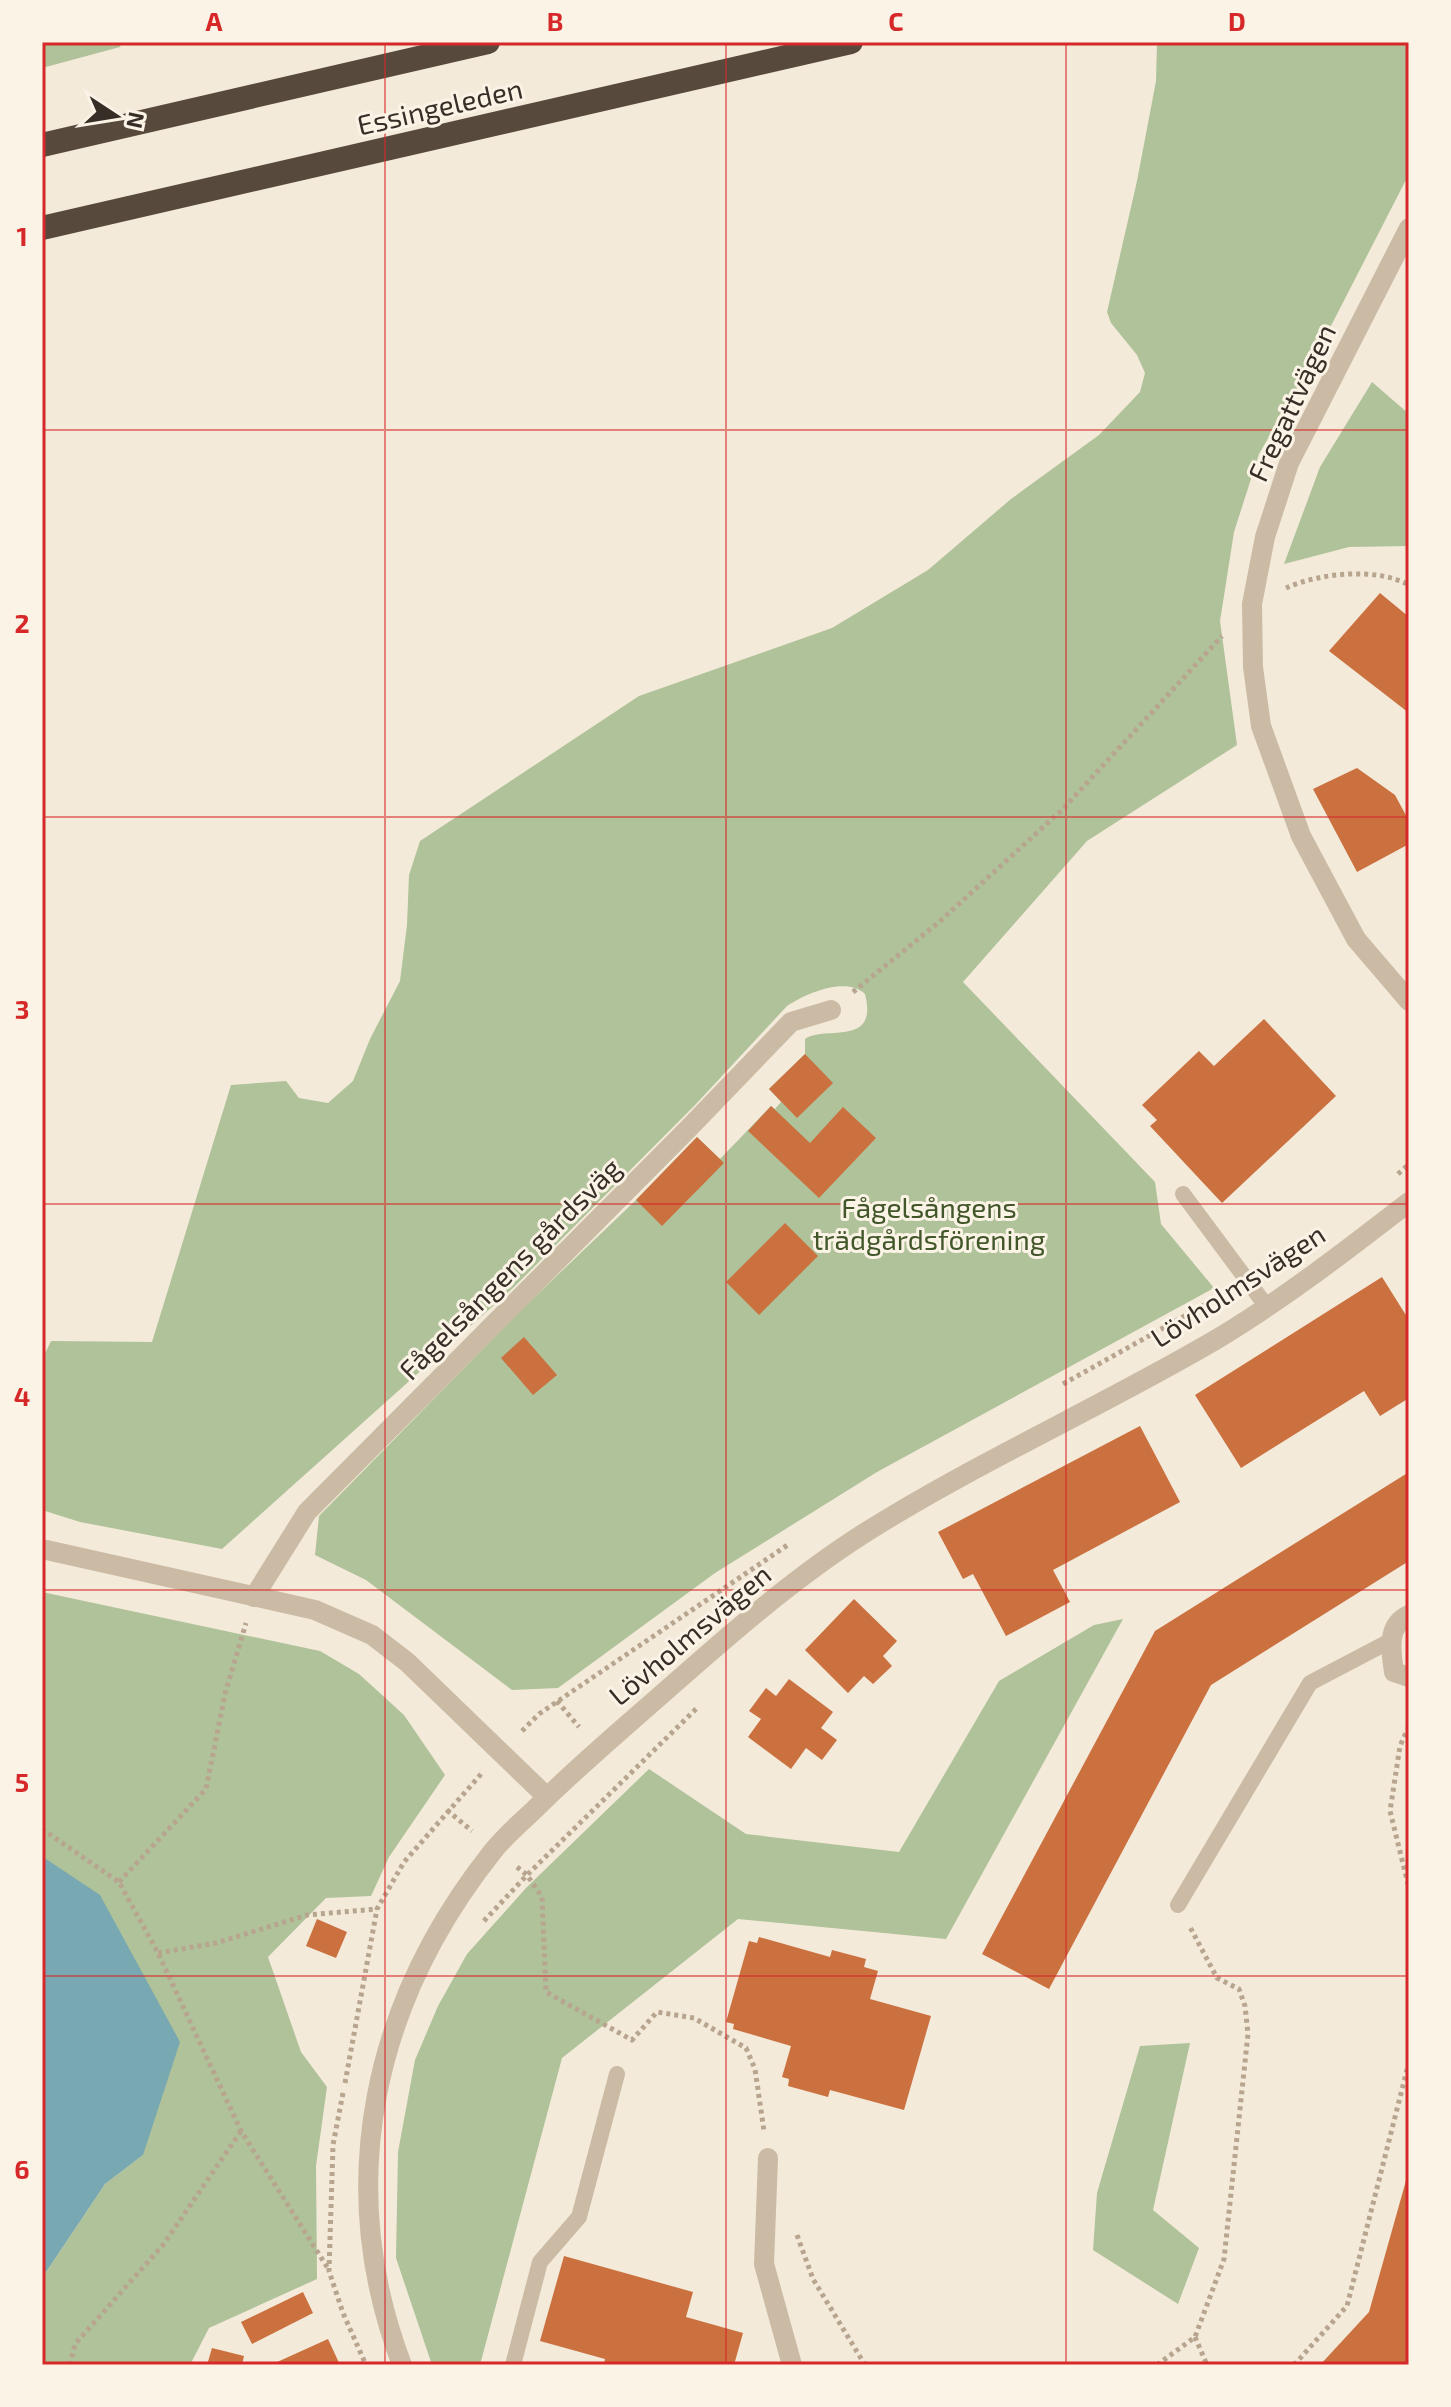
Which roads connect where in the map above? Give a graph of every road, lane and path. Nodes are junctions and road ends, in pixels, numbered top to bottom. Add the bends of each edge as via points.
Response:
1 (488, 42) edge
2 (851, 42) edge
3 (42, 145) edge
4 (42, 228) edge
5 (1409, 228) edge
6 (1409, 585) edge
7 (1252, 604) junction
8 (1409, 1001) edge
9 (831, 1010) joint
10 (1183, 1194) dead end
11 (1409, 1202) edge
12 (1267, 1307) junction
13 (42, 1549) edge
14 (254, 1597) junction
15 (1409, 1615) edge
16 (1390, 1641) junction
17 (1409, 1677) edge
18 (698, 1707) dead end
19 (1409, 1726) edge
20 (547, 1797) junction
21 (42, 1829) edge
22 (527, 1875) junction
23 (119, 1882) junction
24 (1409, 1888) edge
25 (1178, 1905) joint
26 (377, 1909) dead end
27 (475, 1931) dead end
28 (158, 1953) junction
29 (1409, 2062) edge
30 (617, 2074) dead end
31 (241, 2131) junction
32 (768, 2158) joint
33 (793, 2225) dead end
34 (329, 2271) dead end
35 (1195, 2337) junction
36 (70, 2365) edge
37 (402, 2365) edge
38 (513, 2365) edge
39 (792, 2365) edge
40 (865, 2365) edge
41 (1157, 2365) edge
42 (1207, 2365) edge
43 (1294, 2365) edge

1 - 3 highway, Essingeleden
2 - 4 highway, Essingeleden
5 - 7 street, Fregattvägen via 1289,463 1265,537
6 - 7 path via 1353,574 1306,579
7 - 8 street, Fregattvägen via 1261,726 1301,836 1356,939
7 - 9 path via 1063,809 938,923
9 - 14 street, Fågelsångens gårdsväg via 791,1022 307,1512
10 - 12 lane
11 - 12 street, Lövholmsvägen
12 - 20 street, Lövholmsvägen via 860,1536 735,1631
13 - 14 street
14 - 20 street via 315,1610 372,1635
14 - 23 path via 225,1694 206,1789
15 - 16 street
16 - 17 street via 1394,1672
16 - 25 lane via 1310,1683
18 - 22 path
19 - 24 path via 1400,1746 1390,1811
20 - 37 street, Lövholmsvägen via 494,1849 459,1900 411,1988 384,2064 366,2171 367,2211 377,2284
21 - 23 path
22 - 27 path
22 - 32 path via 542,1897 546,1992 632,2040 657,2012 694,2018 746,2048 755,2069
23 - 28 path
25 - 35 path via 1217,1978 1239,1989 1248,2034 1224,2259
26 - 28 path via 307,1915 216,1943
28 - 31 path
29 - 43 path via 1347,2306
30 - 38 lane via 579,2217 540,2262
31 - 34 path
31 - 36 path via 163,2245 75,2344
32 - 39 street via 764,2264
33 - 40 path via 813,2279
35 - 41 path
35 - 42 path

